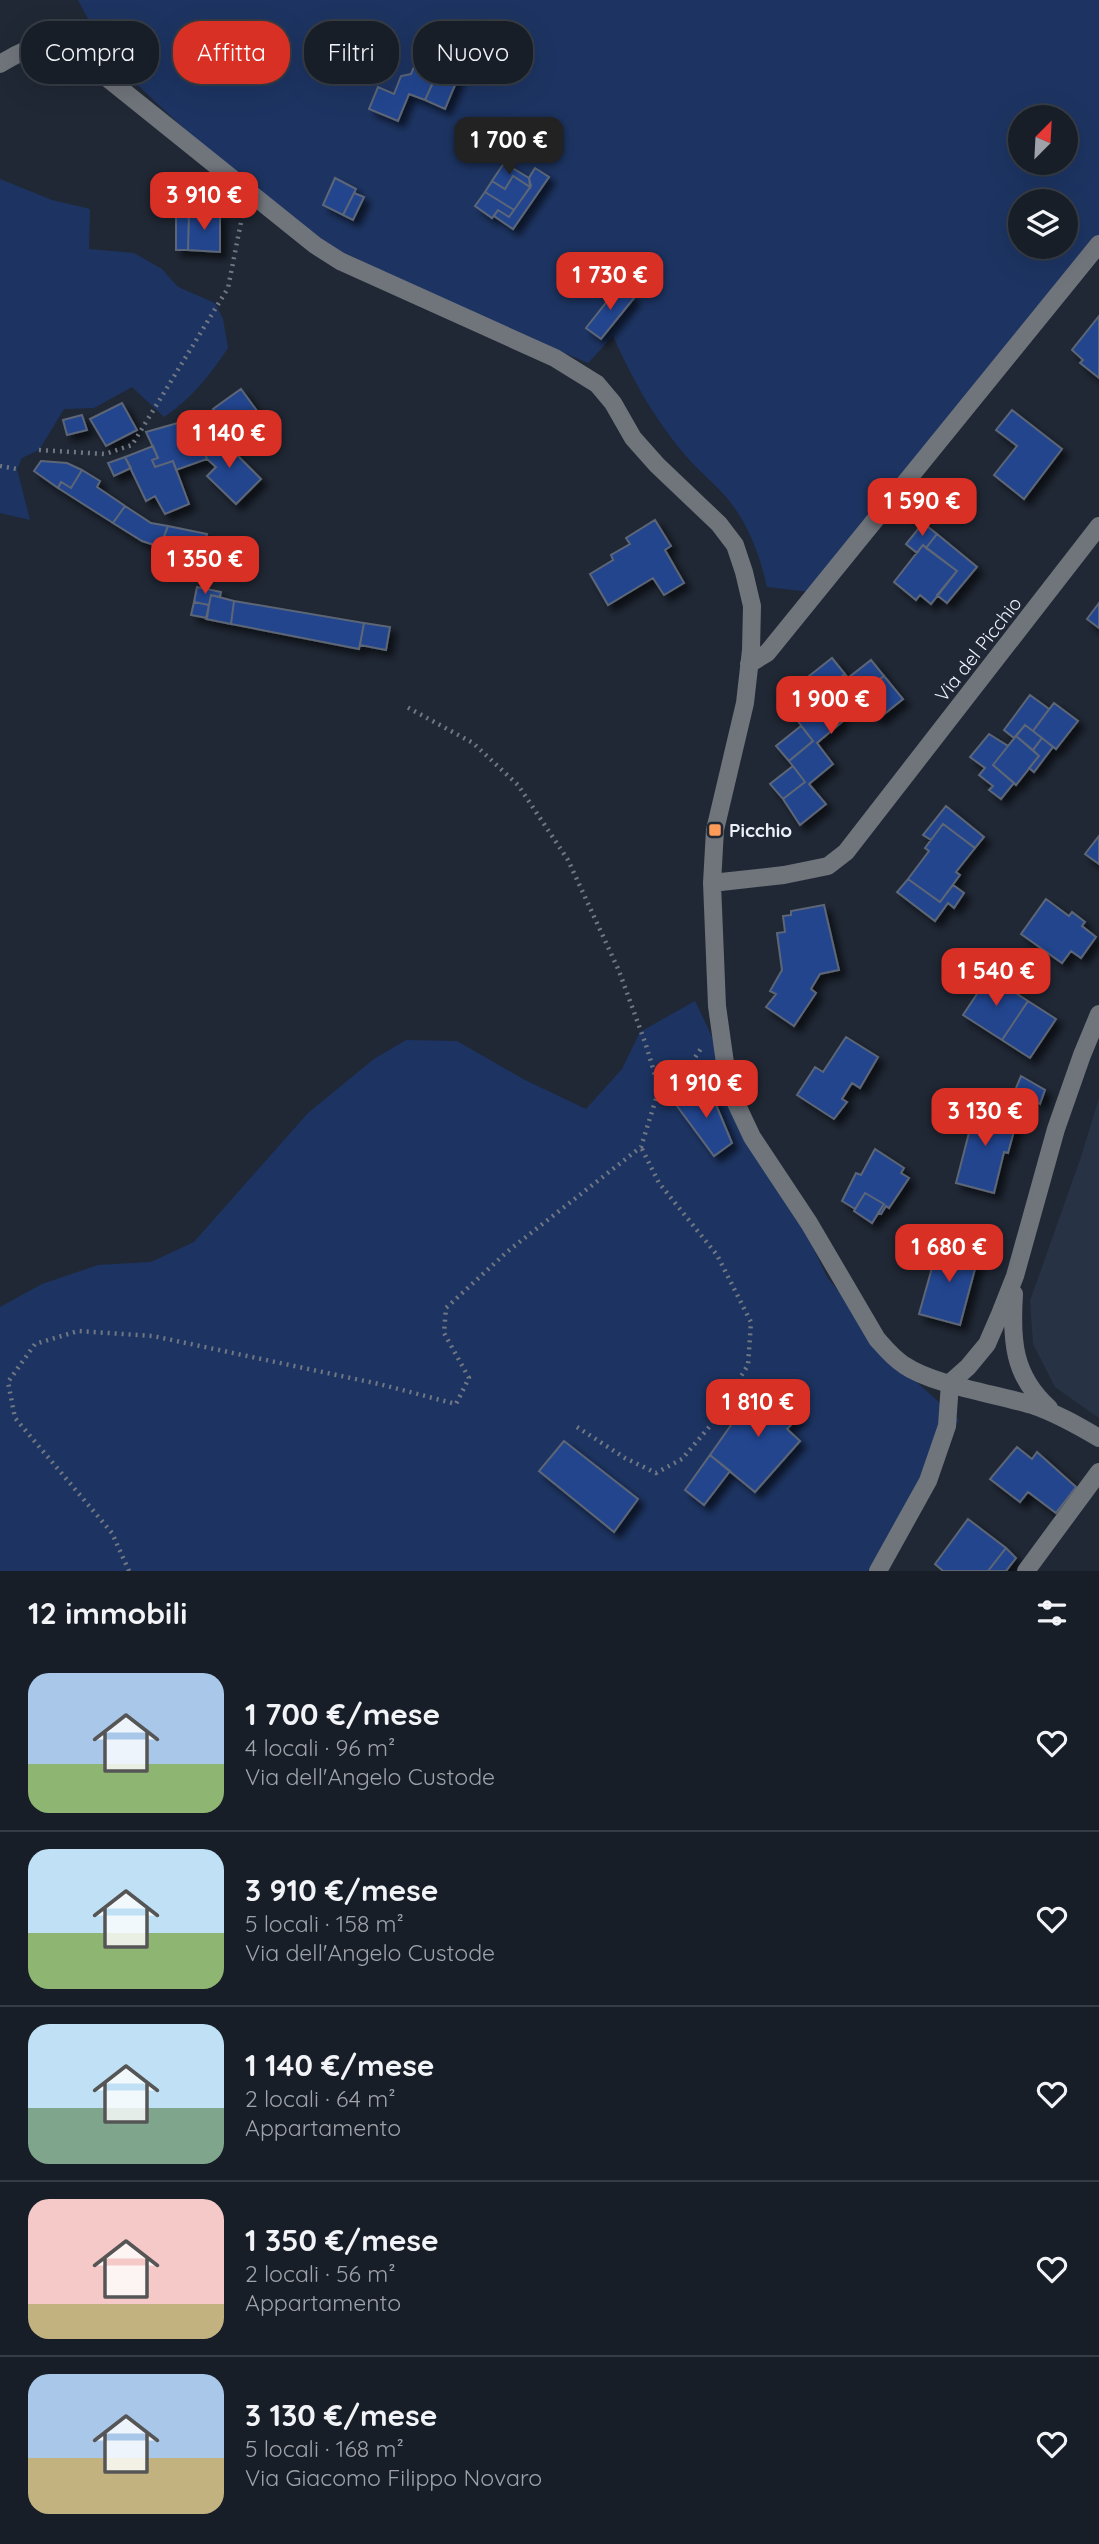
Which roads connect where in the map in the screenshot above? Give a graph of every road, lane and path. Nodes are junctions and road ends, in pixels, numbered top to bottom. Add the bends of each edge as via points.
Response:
1 (0, 64) edge
2 (247, 191) junction
3 (1099, 244) edge
4 (39, 450) dead end
5 (0, 466) edge
6 (16, 469) dead end
7 (1099, 526) edge
8 (749, 664) junction
9 (405, 706) dead end
10 (712, 883) junction
11 (1099, 1014) edge
12 (719, 1020) junction
13 (659, 1089) junction
14 (640, 1147) junction
15 (1015, 1276) junction
16 (950, 1383) junction
17 (1055, 1413) junction
18 (577, 1427) dead end
19 (1099, 1438) edge
20 (1099, 1472) edge
21 (129, 1571) edge
22 (878, 1571) edge
23 (1026, 1571) edge

1 - 2 street via 34,46 81,57
2 - 4 path via 228,288 139,437 132,445 105,454
2 - 8 street via 340,261 555,358 597,384 633,438 735,545 752,606
3 - 8 street via 767,653
5 - 6 path
7 - 10 street, Via del Picchio via 846,852 828,866
8 - 10 street via 745,703 715,830
9 - 13 path via 472,743 509,776 568,860 619,971
10 - 12 street
11 - 15 street via 1056,1129
12 - 13 path via 688,1068
12 - 16 street via 726,1069 752,1137 877,1339 905,1366
13 - 14 path
14 - 18 path via 659,1183 717,1255 751,1322 748,1365 710,1426 682,1459 656,1472
14 - 21 path via 508,1251 446,1308 444,1333 469,1378 456,1404 153,1336 78,1331 35,1344 8,1382 15,1418 112,1533
15 - 16 street via 987,1344
15 - 17 street via 1014,1348 1023,1377
16 - 17 street
16 - 22 street via 947,1426 928,1481
17 - 19 street
20 - 23 street

